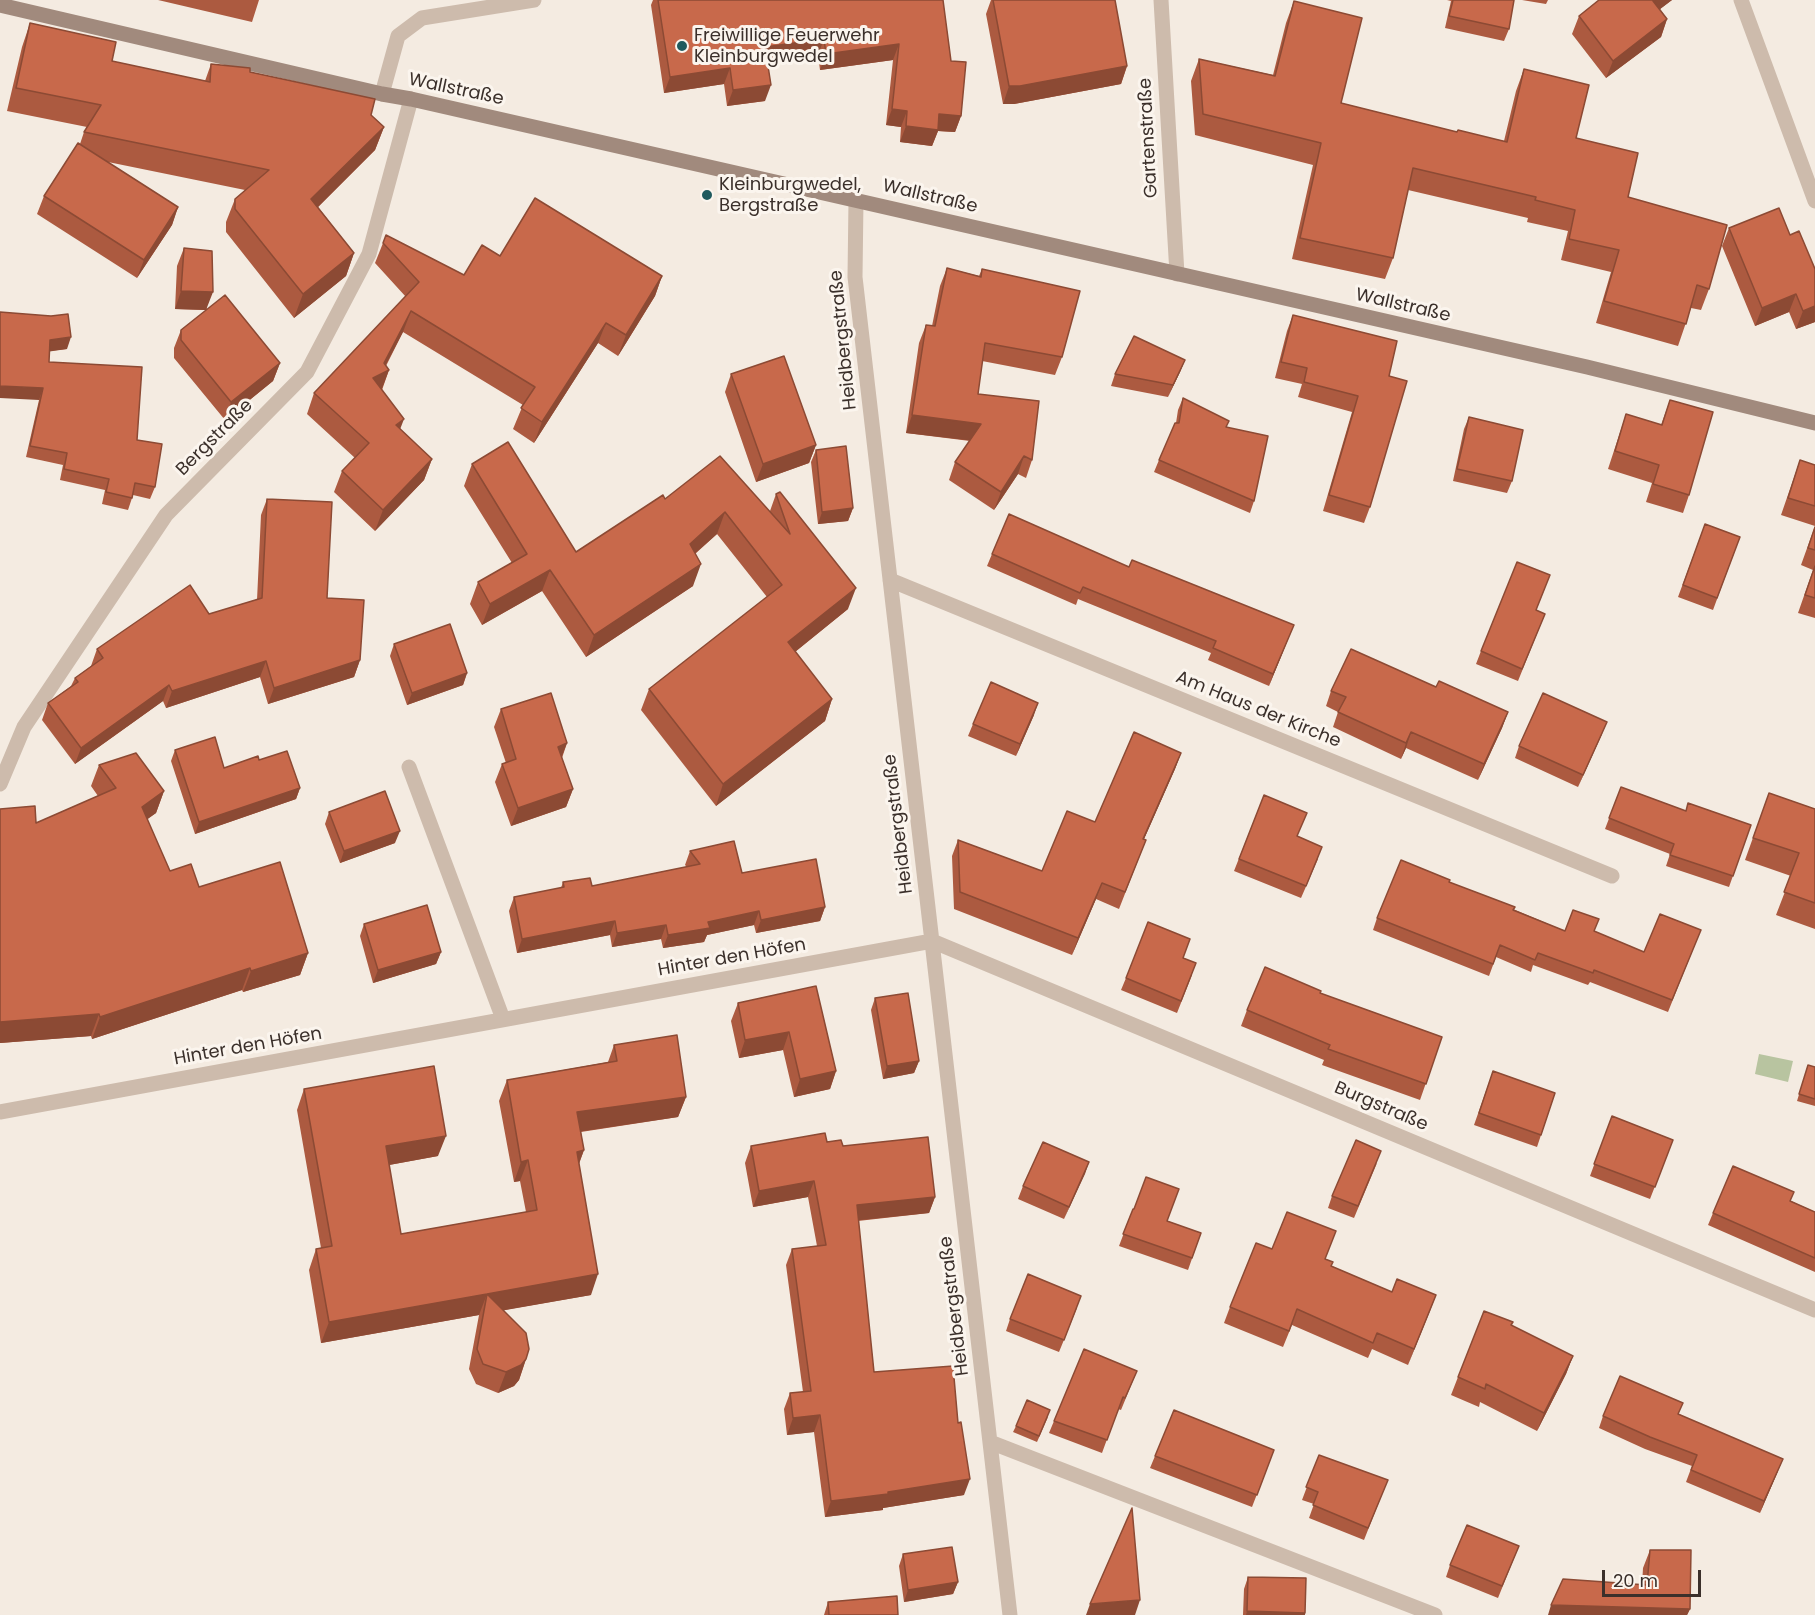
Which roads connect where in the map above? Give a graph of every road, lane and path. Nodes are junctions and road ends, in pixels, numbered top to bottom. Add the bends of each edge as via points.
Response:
1 (534, 0) edge
2 (1161, 0) edge
3 (1741, 0) edge
4 (0, 5) edge
5 (474, 5) edge
6 (382, 94) junction
7 (411, 99) junction
8 (856, 200) junction
9 (1815, 201) edge
10 (1177, 274) junction
11 (1815, 423) edge
12 (890, 580) junction
13 (409, 767) dead end
14 (0, 784) edge
15 (1612, 876) dead end
16 (932, 941) junction
17 (503, 1019) junction
18 (0, 1112) edge
19 (1815, 1310) edge
20 (990, 1442) junction
21 (1010, 1615) edge
22 (1435, 1615) edge

1 - 5 street
2 - 10 street, Gartenstraße
3 - 9 street
4 - 6 street, Wallstraße
5 - 6 street via 422,18 398,36
6 - 7 street, Wallstraße
7 - 8 street, Wallstraße
7 - 14 street, Bergstraße via 369,254 307,372 166,515 24,727
8 - 10 street, Wallstraße
8 - 12 street, Heidbergstraße via 855,277
10 - 11 street, Wallstraße
12 - 15 street, Am Haus der Kirche
12 - 16 street, Heidbergstraße
13 - 17 street
16 - 17 street, Hinter den Höfen
16 - 19 street, Burgstraße
16 - 20 street, Heidbergstraße
17 - 18 street, Hinter den Höfen
20 - 21 street, Heidbergstraße
20 - 22 street

